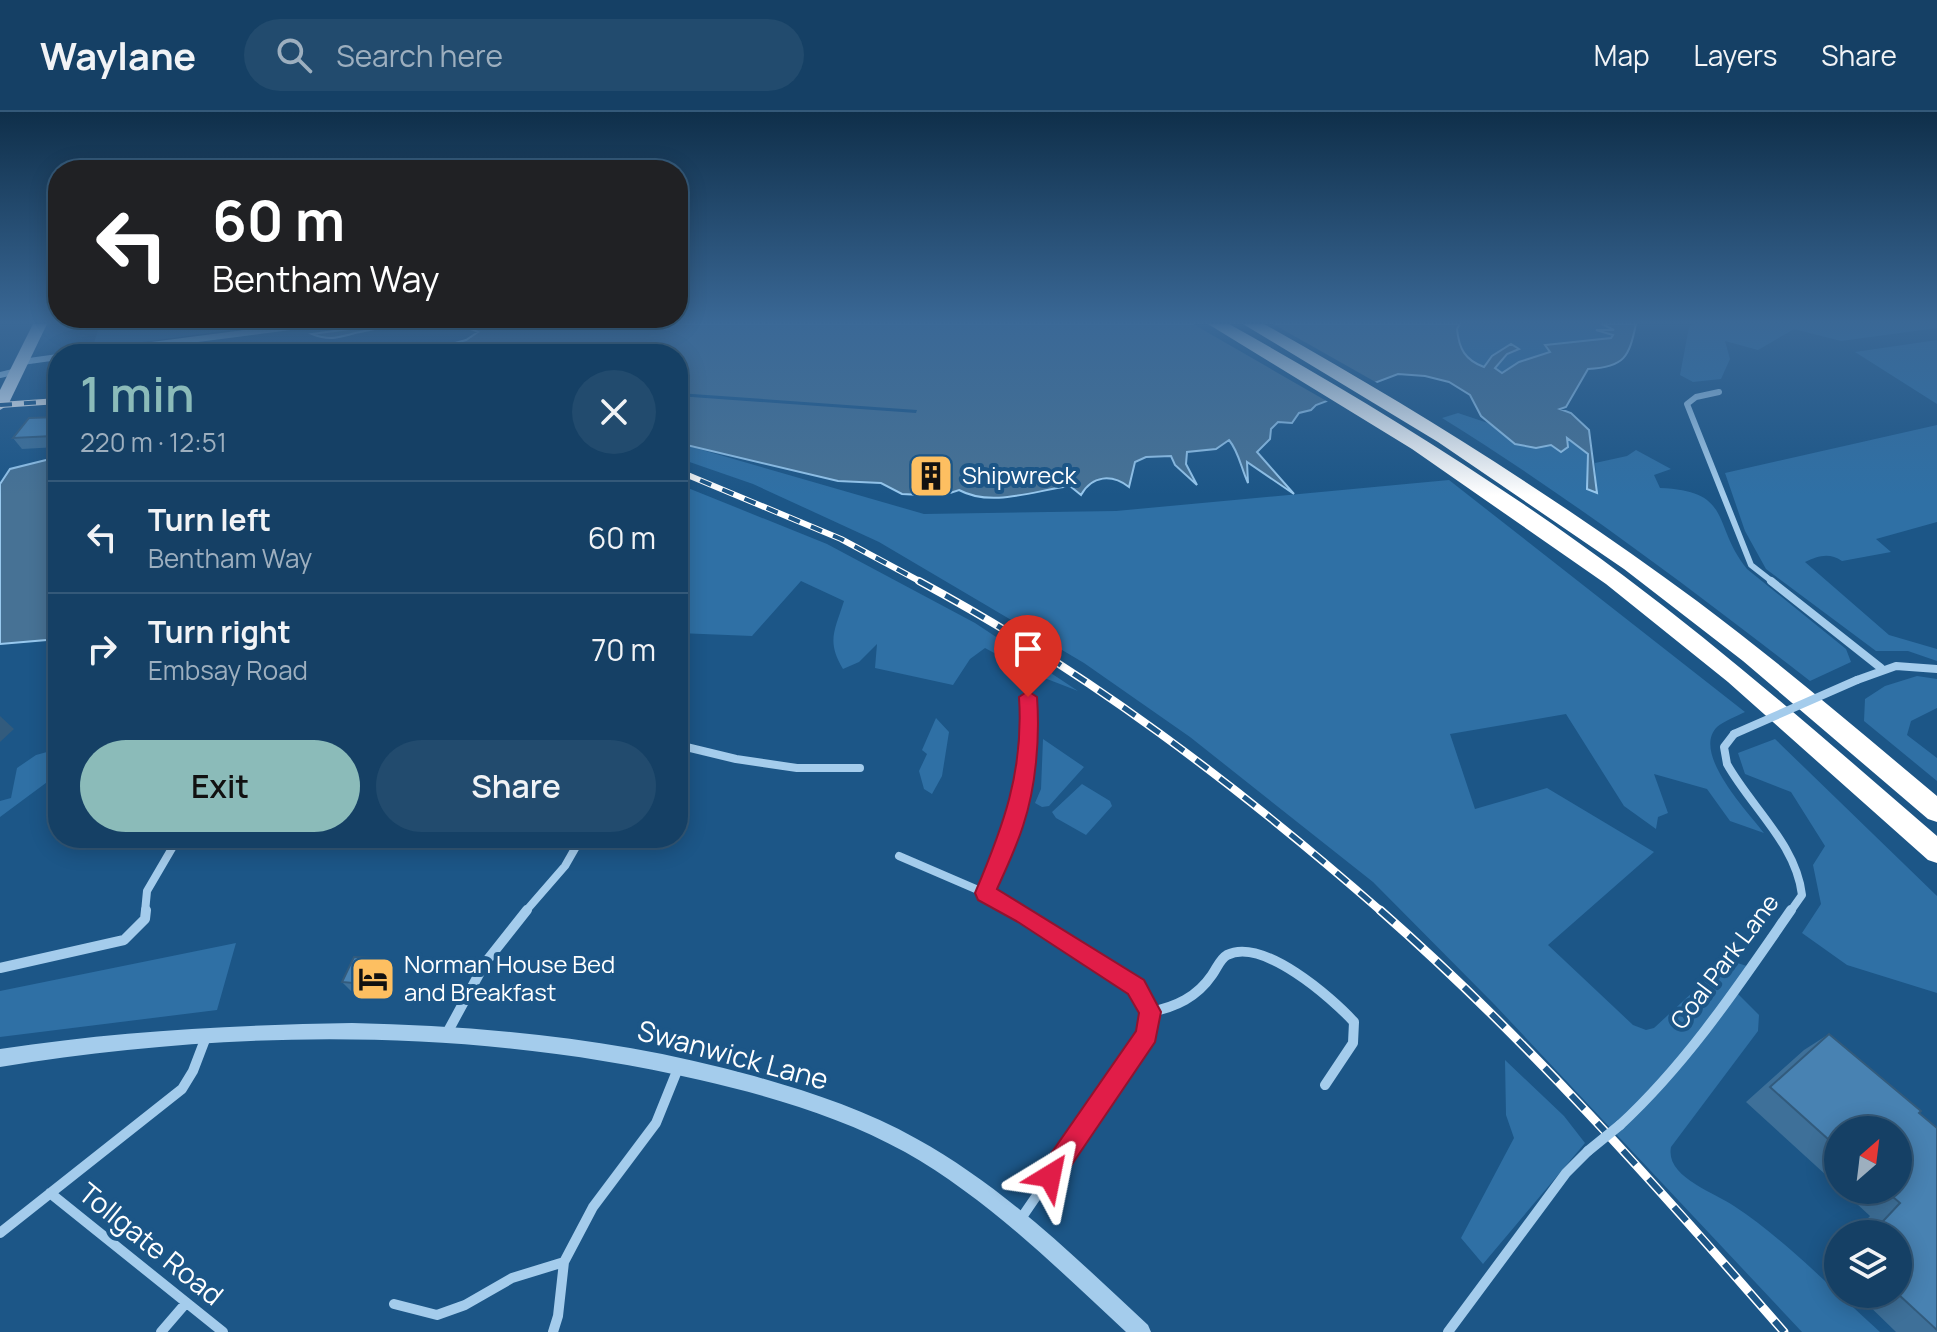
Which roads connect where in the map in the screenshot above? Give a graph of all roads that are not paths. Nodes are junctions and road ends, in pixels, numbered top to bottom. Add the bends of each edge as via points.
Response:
1 (12, 381) edge
2 (1321, 381) edge
3 (1339, 381) edge
4 (1719, 392) dead end
5 (0, 405) edge
6 (1439, 445) junction
7 (1881, 668) junction
8 (1937, 669) edge
9 (1028, 697) dead end
10 (688, 747) edge
11 (860, 768) dead end
12 (1937, 811) edge
13 (172, 848) edge
14 (574, 848) edge
15 (1937, 852) edge
16 (899, 856) dead end
17 (985, 893) junction
18 (0, 968) edge
19 (1150, 1012) junction
20 (447, 1033) junction
21 (206, 1036) junction
22 (0, 1058) edge
23 (679, 1065) junction
24 (1325, 1085) dead end
25 (50, 1193) junction
26 (1020, 1220) junction
27 (0, 1233) edge
28 (564, 1262) junction
29 (186, 1303) junction
30 (394, 1304) dead end
31 (161, 1332) edge
32 (223, 1332) edge
33 (553, 1332) edge
34 (1141, 1332) edge
35 (1448, 1332) edge

1 - 5 main road
2 - 6 highway
3 - 6 highway
4 - 7 street via 1692,399 1688,408 1746,557 1766,579
6 - 12 highway via 1553,509 1704,619
6 - 15 highway via 1696,644
7 - 8 street via 1909,663
7 - 35 street, Coal Park Lane, bridge via 1734,734 1724,745 1728,771 1793,857 1803,878 1802,895 1720,1013 1647,1100 1566,1173
9 - 17 street via 1030,727 1018,806
10 - 11 street via 797,768
13 - 18 street via 147,891 145,919 124,940
14 - 20 street via 500,941
16 - 17 street
17 - 19 street via 1136,987
19 - 24 street via 1175,1008 1199,993 1226,956 1246,950 1269,957 1339,1003 1354,1022 1353,1043
19 - 26 street via 1147,1035
20 - 21 street, Swanwick Lane
20 - 23 street, Swanwick Lane via 523,1038
21 - 22 street, Swanwick Lane
21 - 25 street via 182,1089
23 - 26 street, Swanwick Lane via 764,1087 855,1120 910,1145
23 - 28 street via 656,1123 593,1207
25 - 27 street
25 - 29 street, Tollgate Road
26 - 34 street, Swanwick Lane
28 - 30 street via 512,1278 437,1315
28 - 33 street
29 - 31 street
29 - 32 street, Tollgate Road

